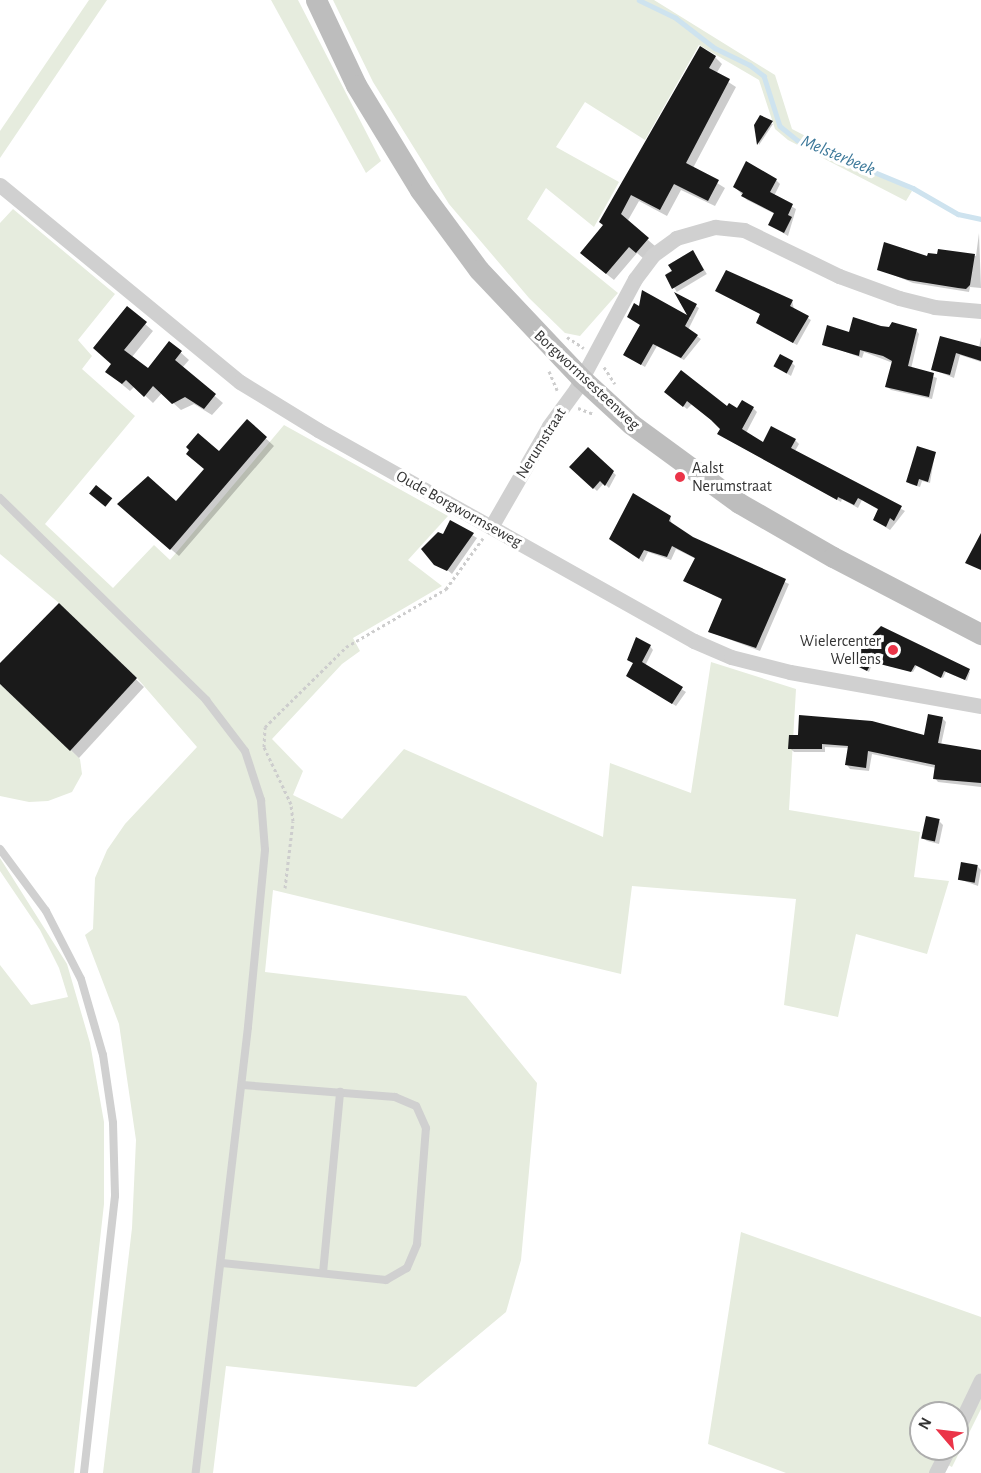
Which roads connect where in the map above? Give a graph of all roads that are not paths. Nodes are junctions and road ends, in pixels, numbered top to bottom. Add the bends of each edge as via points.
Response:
1 (316, 0) edge
2 (0, 185) edge
3 (981, 311) edge
4 (581, 378) junction
5 (0, 498) edge
6 (491, 527) junction
7 (981, 634) edge
8 (981, 706) edge
9 (0, 849) edge
10 (242, 1085) junction
11 (340, 1092) junction
12 (222, 1263) junction
13 (323, 1273) junction
14 (981, 1380) edge
15 (969, 1405) edge
16 (84, 1473) edge
17 (196, 1473) edge

1 - 4 main road, Borgwormsesteenweg via 356,85 420,190 479,270
2 - 6 street, Oude Borgwormseweg via 240,382
3 - 4 street, Nerumstraat via 934,307 899,298 839,276 760,235 715,227 676,238 652,255 603,332
4 - 6 street, Nerumstraat
4 - 7 main road, Borgwormsesteenweg via 632,424 739,503
5 - 10 lane via 207,700 234,734 254,771 265,850
6 - 8 street, Oude Borgwormseweg via 694,641 731,657 905,696
9 - 16 lane via 46,911 81,979 103,1055 112,1113 115,1196
10 - 11 lane
10 - 12 lane
11 - 13 lane
11 - 13 lane via 404,1100 423,1117 426,1128 417,1244 407,1268 392,1279
12 - 13 lane
12 - 17 lane
14 - 15 street

